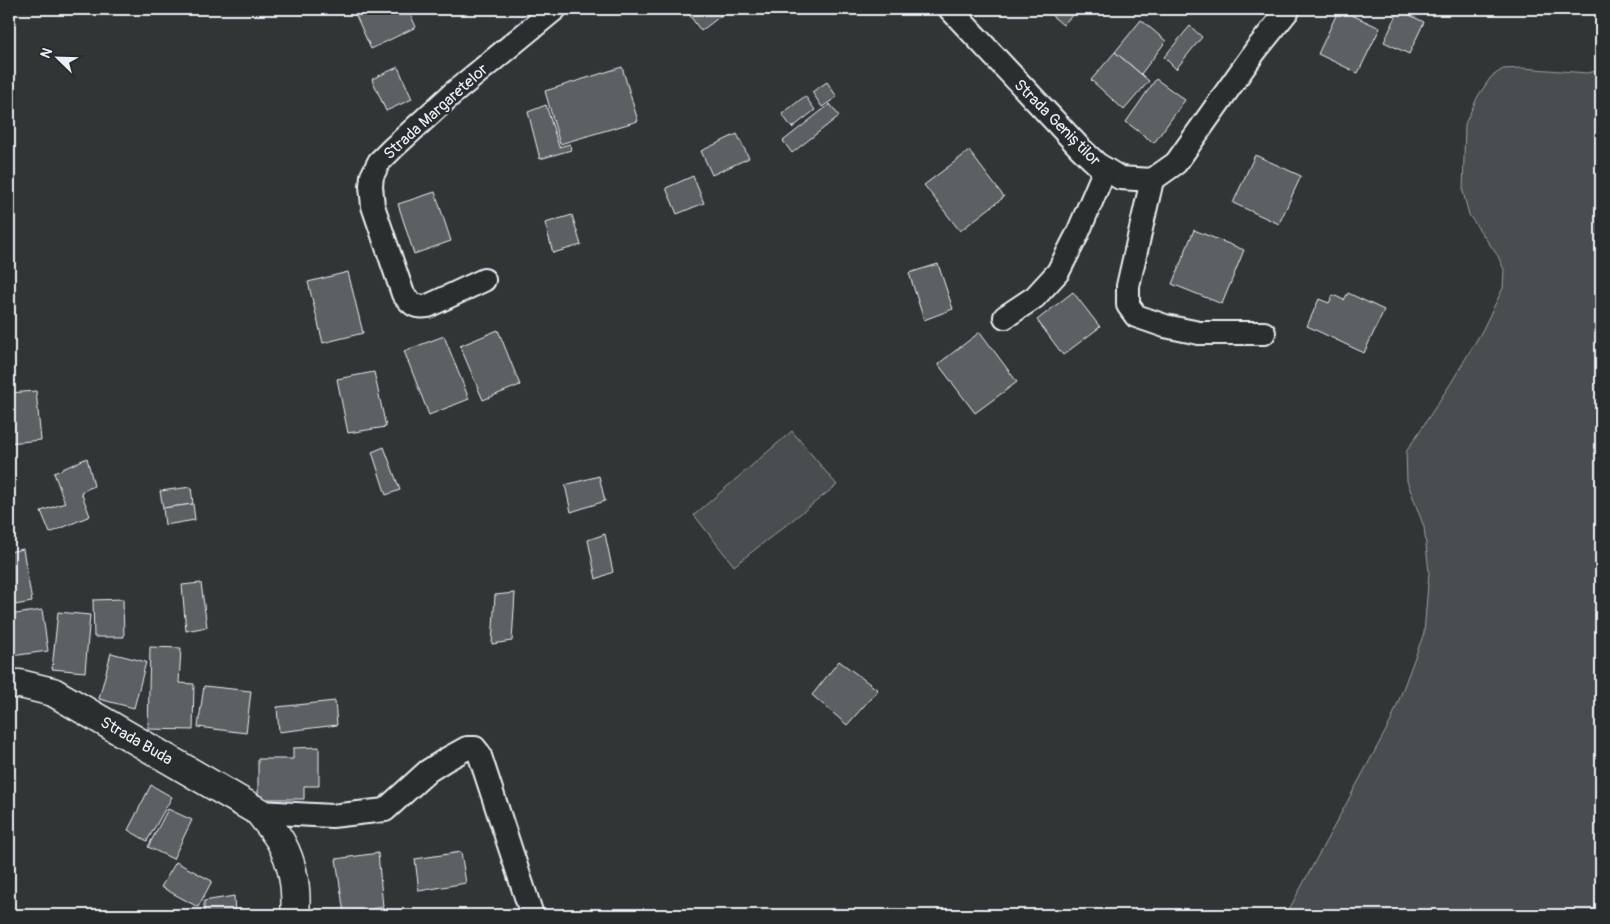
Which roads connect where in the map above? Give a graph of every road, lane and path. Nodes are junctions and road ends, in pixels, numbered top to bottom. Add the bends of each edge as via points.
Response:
1 (555, 9) edge
2 (950, 9) edge
3 (1289, 9) edge
4 (1105, 169) junction
5 (1152, 180) junction
6 (484, 280) dead end
7 (1005, 317) dead end
8 (1264, 332) dead end
9 (9, 684) edge
10 (259, 812) junction
11 (296, 915) edge
12 (532, 915) edge

1 - 6 street, Strada Margaretelor via 445,100 379,162 372,176 373,206 403,294 409,302 419,308 428,306
2 - 4 street, Strada Geniștilor via 1081,149
3 - 5 street via 1176,163
4 - 5 street, Strada Geniștilor via 1120,178
4 - 7 street via 1058,272 1035,297
5 - 8 street via 1128,286 1128,305 1136,316 1199,333
9 - 10 street, Strada Buda via 53,692
10 - 11 street via 282,843 289,859 294,877
10 - 12 street via 332,816 385,810 428,771 467,748 475,748

